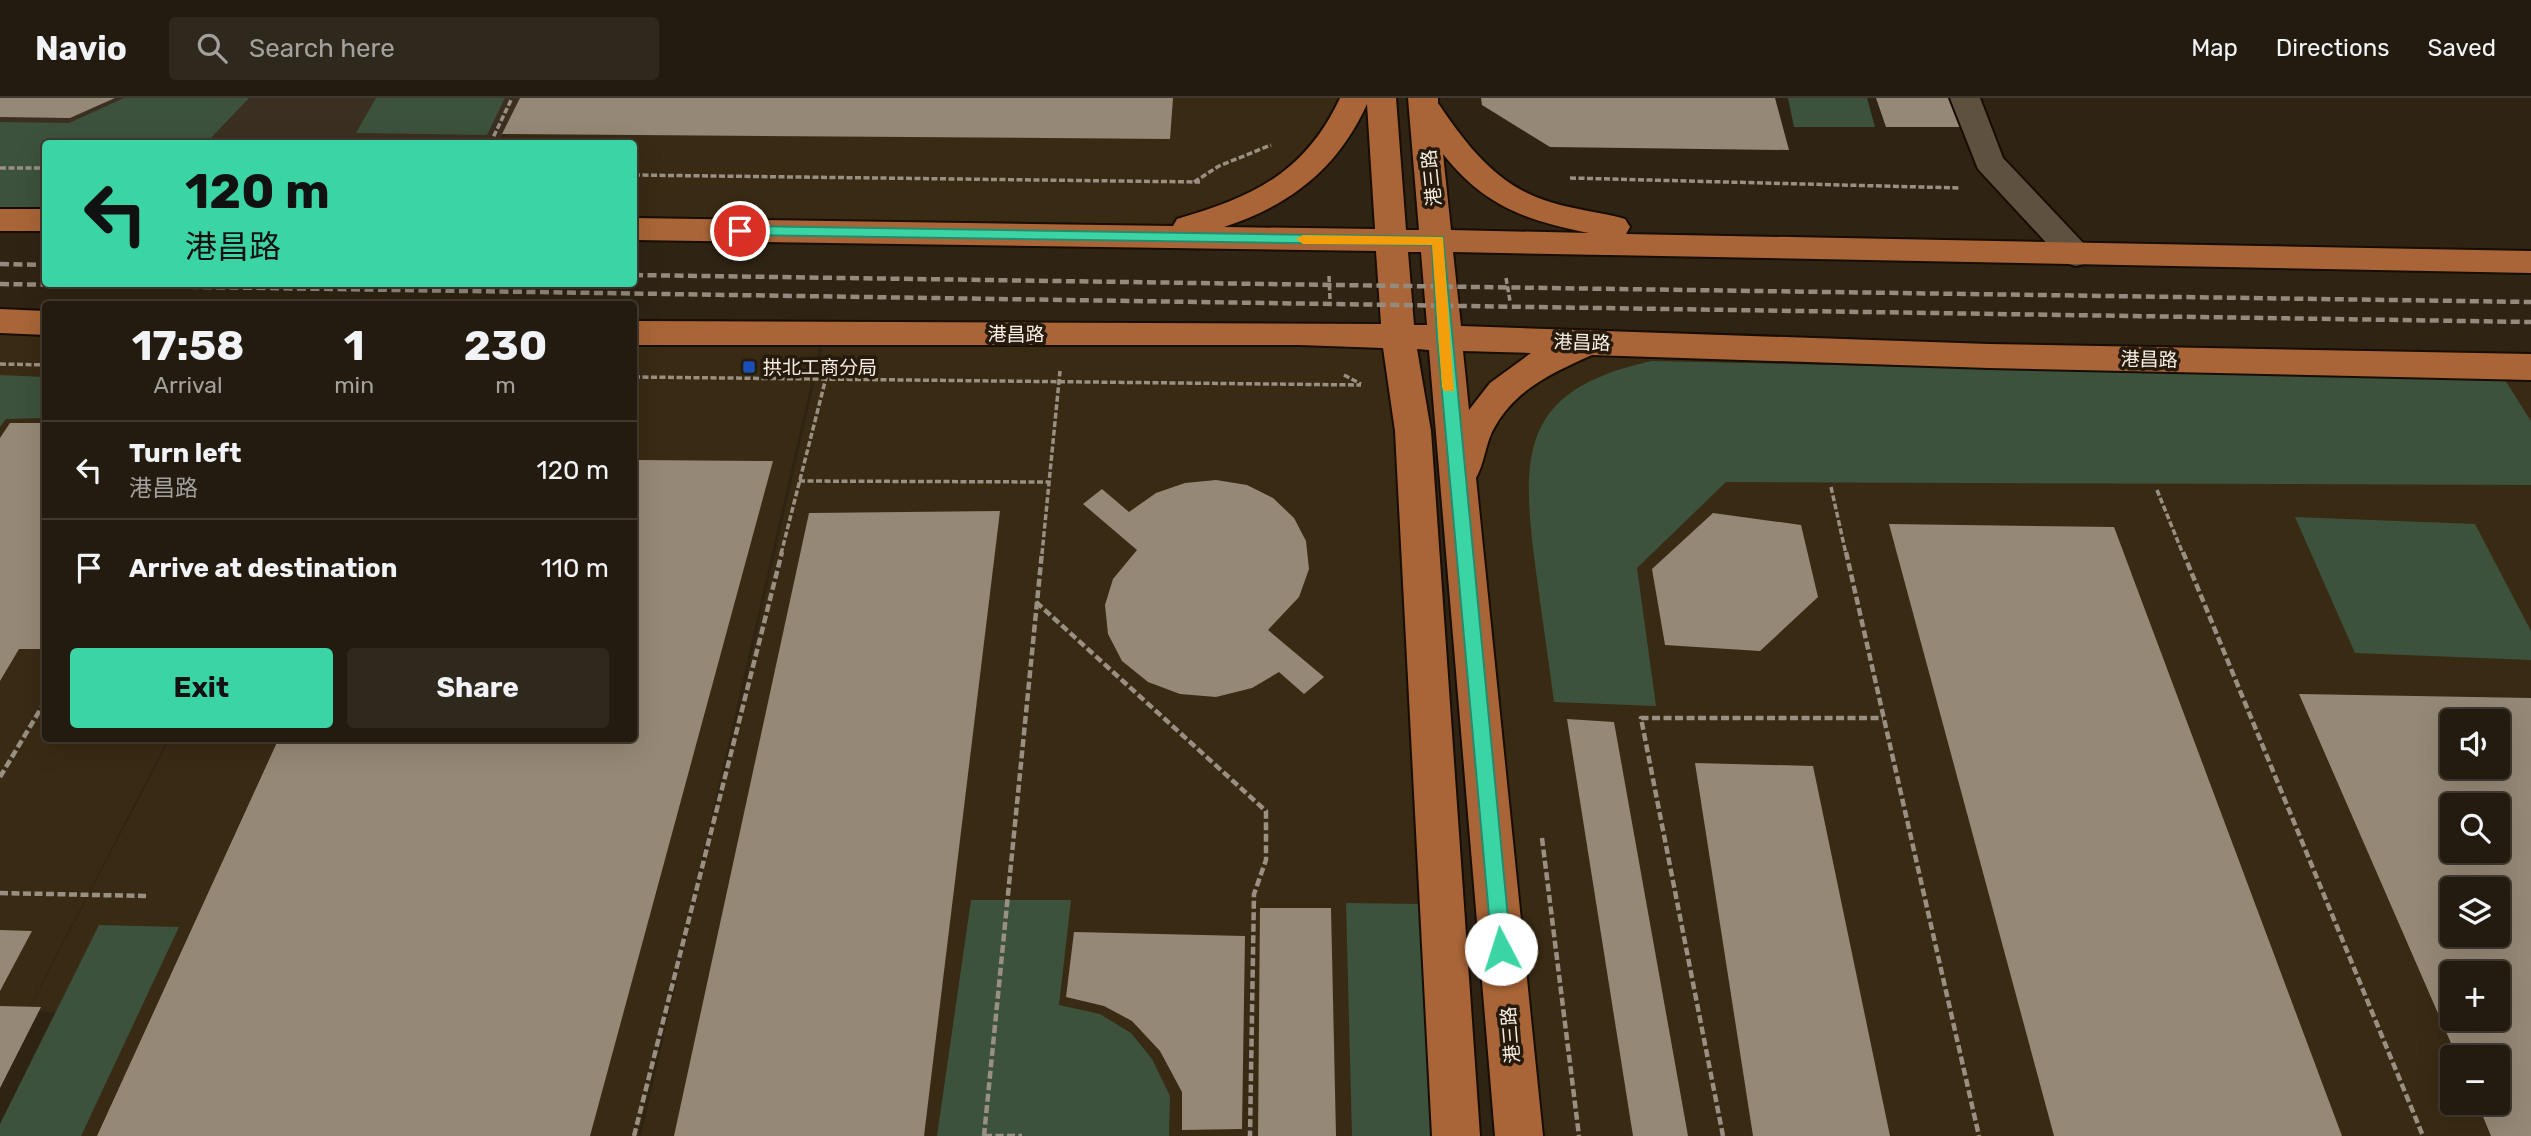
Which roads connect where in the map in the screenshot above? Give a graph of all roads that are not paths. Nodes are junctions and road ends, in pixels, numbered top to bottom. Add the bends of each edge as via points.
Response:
1 (1355, 98) edge
2 (1381, 98) edge
3 (1965, 98) edge
4 (1424, 101) edge
5 (0, 220) edge
6 (42, 220) edge
7 (637, 229) edge
8 (1149, 238) junction
9 (1390, 240) junction
10 (1438, 241) junction
11 (1712, 246) junction
12 (2076, 255) junction
13 (2531, 262) edge
14 (0, 321) edge
15 (42, 323) edge
16 (637, 333) edge
17 (1398, 335) junction
18 (1444, 337) junction
19 (1595, 342) junction
20 (2531, 367) edge
21 (1458, 494) junction
22 (1456, 1136) edge
23 (1519, 1136) edge

1 - 8 main road via 1320,160 1276,195 1228,216
2 - 9 main road
3 - 12 lane via 1989,162
4 - 10 main road, 港三路
4 - 11 main road via 1451,145 1508,197 1567,218
5 - 6 main road
7 - 8 main road
8 - 9 main road
9 - 10 main road
9 - 17 main road
10 - 11 main road
10 - 18 main road, 港三路
11 - 12 main road
12 - 13 main road
14 - 15 main road
16 - 17 main road, 港昌路
17 - 18 main road, 港昌路
17 - 22 main road via 1413,431
18 - 19 main road, 港昌路
18 - 21 main road, 港三路
19 - 20 main road, 港昌路
19 - 21 main road via 1561,351 1536,365 1490,405 1468,448
21 - 23 main road, 港三路

